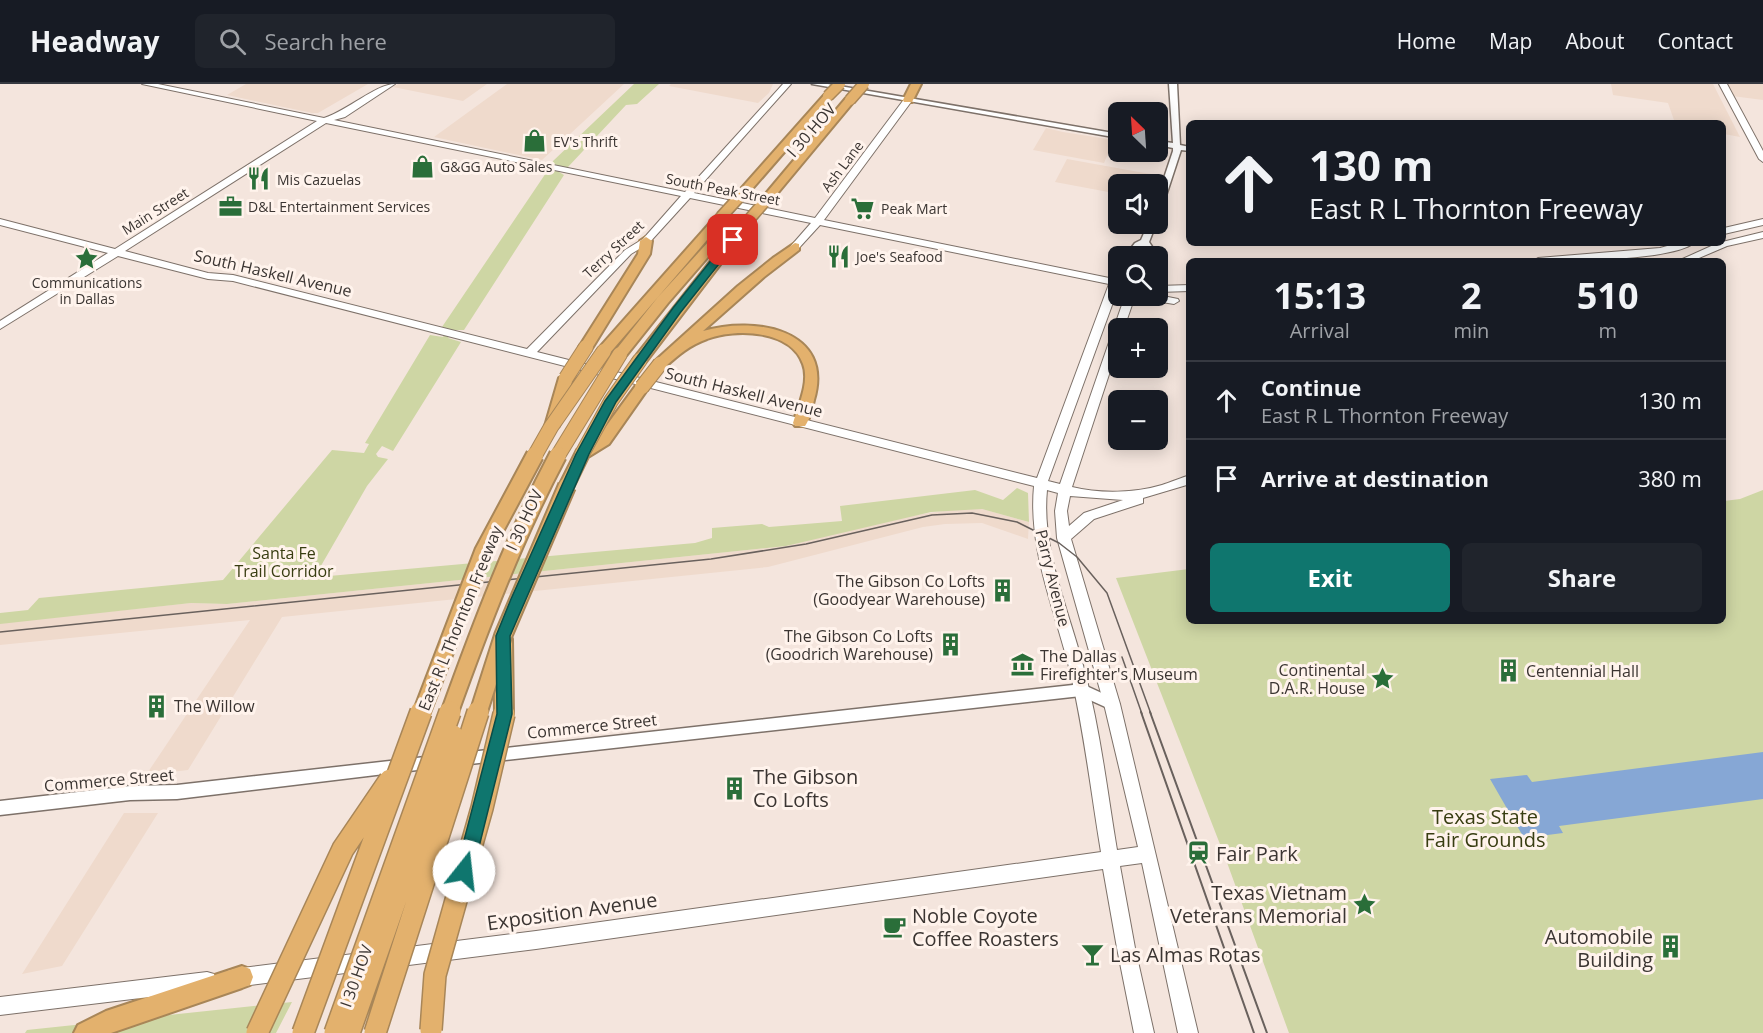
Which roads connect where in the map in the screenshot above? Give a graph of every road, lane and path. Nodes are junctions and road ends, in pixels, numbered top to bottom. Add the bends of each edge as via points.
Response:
1 (147, 84) edge
2 (374, 84) edge
3 (391, 84) edge
4 (787, 84) edge
5 (816, 84) edge
6 (840, 84) edge
7 (853, 84) edge
8 (864, 84) edge
9 (916, 84) edge
10 (1173, 84) edge
11 (1723, 84) edge
12 (839, 98) junction
13 (908, 99) junction
14 (325, 120) junction
15 (1108, 134) edge
16 (1168, 145) edge
17 (1177, 146) junction
18 (1186, 147) edge
19 (1763, 159) edge
20 (1168, 180) edge
21 (684, 196) junction
22 (1763, 216) edge
23 (740, 220) junction
24 (0, 222) edge
25 (817, 222) junction
26 (1763, 222) edge
27 (1742, 226) junction
28 (1726, 230) edge
29 (1148, 234) edge
30 (1763, 235) edge
31 (646, 241) junction
32 (1145, 242) junction
33 (1726, 244) edge
34 (1137, 246) edge
35 (1148, 246) edge
36 (1670, 246) edge
37 (1720, 246) edge
38 (795, 247) joint
39 (117, 253) junction
40 (1564, 258) edge
41 (1684, 258) edge
42 (1691, 258) edge
43 (1108, 278) edge
44 (1186, 288) edge
45 (1168, 289) edge
46 (1168, 300) edge
47 (1174, 301) dead end
48 (1108, 306) edge
49 (1127, 306) edge
50 (0, 326) edge
51 (678, 348) junction
52 (530, 353) junction
53 (623, 355) junction
54 (800, 423) junction
55 (551, 427) junction
56 (582, 454) junction
57 (1186, 480) edge
58 (1041, 483) junction
59 (1065, 490) junction
60 (1148, 494) junction
61 (1064, 538) junction
62 (503, 636) junction
63 (1082, 690) junction
64 (1113, 704) junction
65 (405, 757) junction
66 (0, 808) edge
67 (1148, 854) junction
68 (1111, 859) junction
69 (242, 977) junction
70 (0, 1006) edge
71 (431, 1032) edge
72 (86, 1033) edge
73 (257, 1033) edge
74 (303, 1033) edge
75 (335, 1033) edge
76 (349, 1033) edge
77 (375, 1033) edge
78 (1144, 1033) edge
79 (1188, 1033) edge

1 - 14 main road, South Peak Street
2 - 14 main road, Main Street via 330,112
3 - 14 main road, Main Street via 342,115
4 - 21 main road, Terry Street
5 - 13 street
6 - 12 highway, East R L Thornton Freeway, bridge
7 - 12 highway, I 30 HOV
8 - 12 highway, East R L Thornton Freeway, bridge
9 - 13 highway
10 - 17 street
11 - 19 main road
12 - 23 highway, East R L Thornton Freeway, bridge
12 - 53 highway, East R L Thornton Freeway, bridge via 721,217
13 - 15 street
13 - 25 main road, Ash Lane
14 - 21 main road, South Peak Street
14 - 39 main road, Main Street
16 - 17 street
17 - 18 street
17 - 20 street
21 - 25 main road, South Peak Street
21 - 31 main road, Terry Street
22 - 27 main road
23 - 53 highway, East R L Thornton Freeway
23 - 53 highway, I 30 HOV via 637,330
24 - 39 main road, South Haskell Avenue
25 - 38 main road, Ash Lane
25 - 43 main road, South Peak Street
26 - 27 main road
27 - 28 main road
29 - 32 street
30 - 33 main road
31 - 52 main road, Terry Street via 628,252
31 - 55 highway, bridge via 644,254 566,378
32 - 34 street
32 - 35 street
36 - 40 main road
36 - 41 main road
37 - 42 main road
38 - 51 highway
39 - 50 main road, Main Street
39 - 52 main road, South Haskell Avenue via 208,276 233,278
44 - 45 main road
46 - 47 main road
48 - 58 main road, Parry Avenue
49 - 59 main road, Parry Avenue
51 - 54 highway via 730,330 763,332 786,339 806,356 811,371
51 - 56 highway, bridge via 660,364 604,440
52 - 54 main road, South Haskell Avenue
53 - 55 highway, East R L Thornton Freeway, bridge
53 - 56 highway, East R L Thornton Freeway, bridge via 611,401
53 - 75 highway, I 30 HOV, bridge via 592,395 556,454 508,554
53 - 76 highway, I 30 HOV, bridge via 575,437 516,560
54 - 58 main road, South Haskell Avenue
55 - 65 highway, East R L Thornton Freeway, bridge via 483,552
56 - 62 highway, East R L Thornton Freeway, bridge
57 - 60 main road, South Haskell Avenue
58 - 59 main road, South Haskell Avenue
58 - 63 main road, Parry Avenue via 1040,531
59 - 60 main road, South Haskell Avenue via 1096,495
59 - 61 main road, Parry Avenue via 1061,511
60 - 61 main road via 1089,516
61 - 64 main road, Parry Avenue
62 - 71 highway, bridge via 504,714 435,975
62 - 77 highway, East R L Thornton Freeway, bridge
63 - 64 street
63 - 66 street, Commerce Street via 177,792
63 - 68 main road, Parry Avenue
64 - 67 main road, Parry Avenue
65 - 73 highway, bridge via 343,849
65 - 74 highway, East R L Thornton Freeway, bridge
67 - 68 main road, Exposition Avenue
67 - 79 main road, Parry Avenue
68 - 69 main road, Exposition Avenue
68 - 78 main road, Parry Avenue
69 - 70 main road, Exposition Avenue
69 - 72 highway

